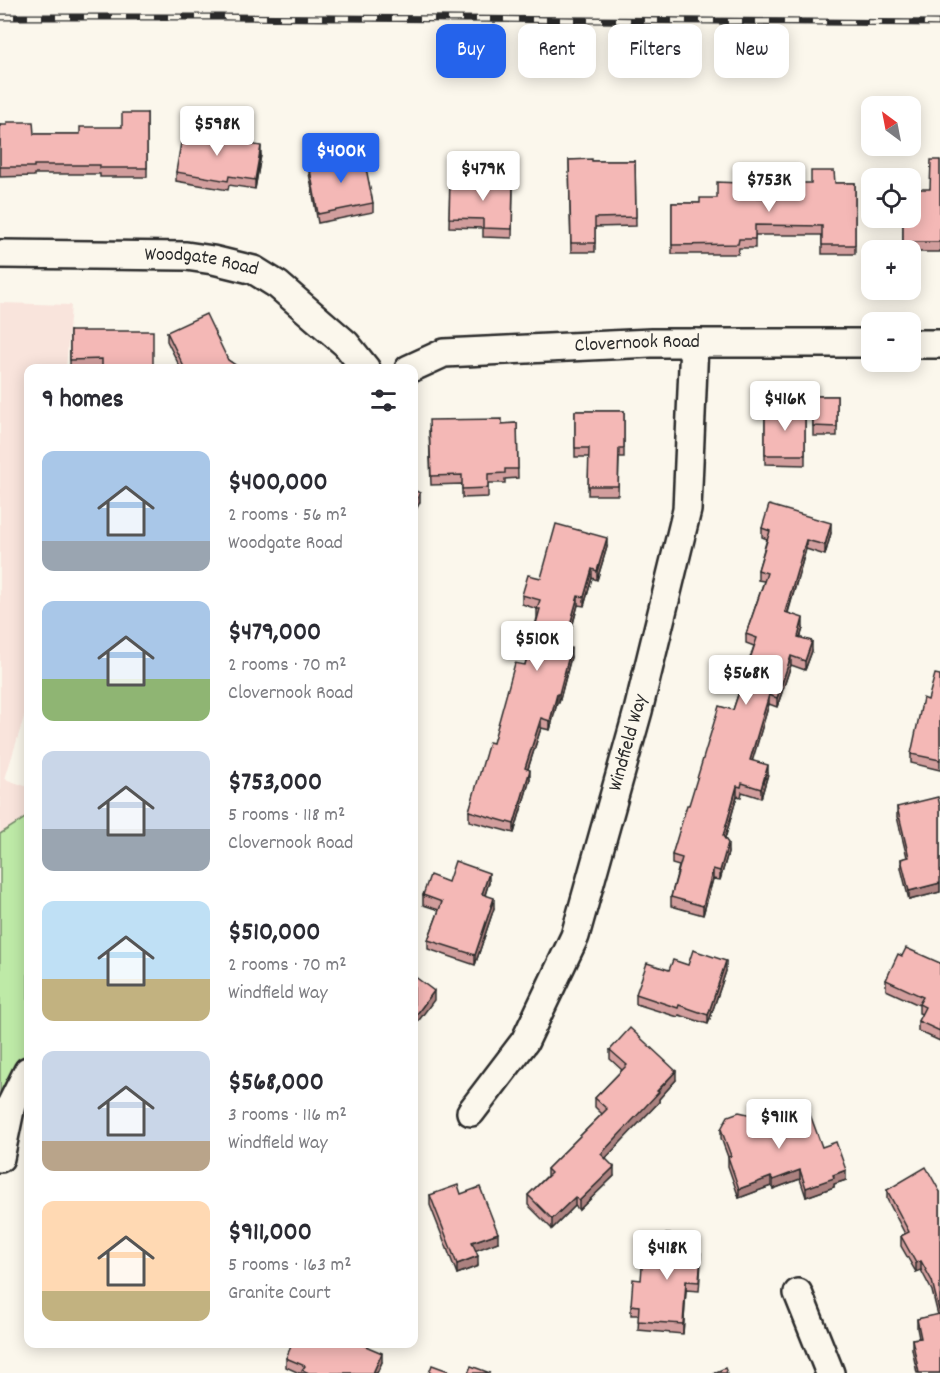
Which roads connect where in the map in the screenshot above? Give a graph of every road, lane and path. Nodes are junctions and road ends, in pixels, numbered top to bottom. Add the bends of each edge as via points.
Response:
1 (0, 254) edge
2 (694, 343) junction
3 (861, 344) edge
4 (921, 344) edge
5 (940, 344) edge
6 (362, 364) edge
7 (418, 365) edge
8 (24, 1079) edge
9 (471, 1112) dead end
10 (0, 1158) edge
11 (798, 1293) dead end
12 (830, 1373) edge

1 - 6 street, Woodgate Road via 186,256 254,270 279,285 344,342
2 - 3 street, Clovernook Road
2 - 7 street, Clovernook Road via 444,353
2 - 9 street, Windfield Way via 687,510 638,711 575,936 525,1041
4 - 5 street
8 - 10 street via 11,1105
11 - 12 street

